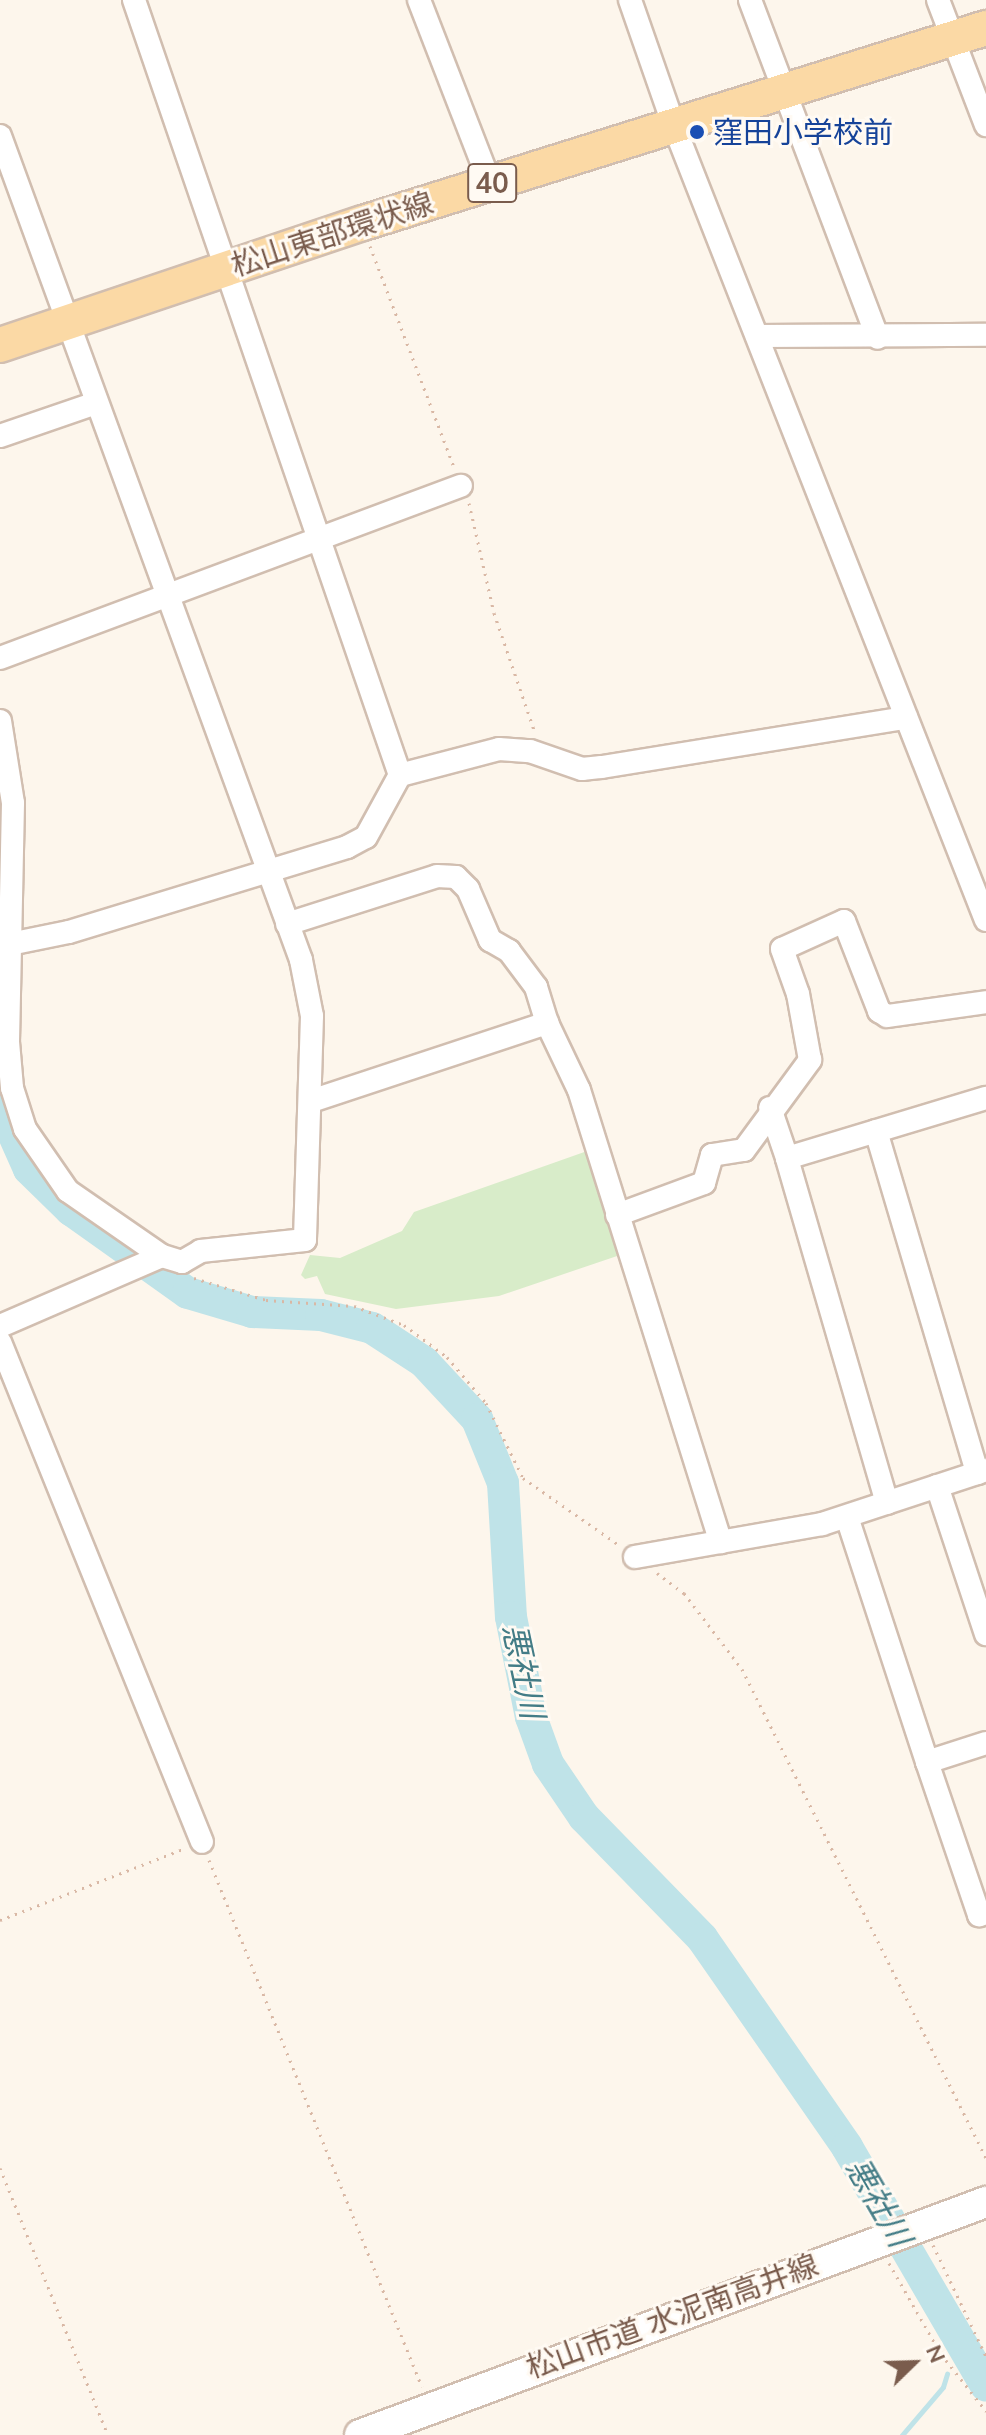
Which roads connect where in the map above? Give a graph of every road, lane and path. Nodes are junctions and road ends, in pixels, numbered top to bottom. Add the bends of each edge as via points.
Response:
1 (134, 0) edge
2 (419, 0) edge
3 (630, 0) edge
4 (750, 0) edge
5 (938, 0) edge
6 (970, 33) edge
7 (788, 91) junction
8 (986, 125) edge
9 (674, 126) junction
10 (0, 136) edge
11 (490, 183) junction
12 (226, 268) junction
13 (66, 322) junction
14 (986, 335) edge
15 (757, 336) junction
16 (878, 338) junction
17 (0, 345) edge
18 (96, 403) junction
19 (0, 436) edge
20 (461, 486) dead end
21 (317, 539) junction
22 (166, 593) junction
23 (0, 658) edge
24 (906, 718) junction
25 (0, 721) edge
26 (400, 775) junction
27 (268, 871) junction
28 (986, 920) edge
29 (287, 924) junction
30 (6, 944) edge
31 (986, 1002) edge
32 (547, 1023) junction
33 (986, 1098) edge
34 (311, 1101) junction
35 (770, 1108) junction
36 (876, 1131) junction
37 (787, 1158) junction
38 (617, 1215) junction
39 (166, 1259) junction
40 (0, 1326) edge
41 (0, 1342) edge
42 (982, 1471) edge
43 (937, 1486) junction
44 (887, 1503) junction
45 (847, 1517) junction
46 (721, 1542) junction
47 (635, 1557) junction
48 (986, 1634) edge
49 (986, 1743) edge
50 (927, 1762) junction
51 (202, 1842) junction
52 (986, 1913) edge
53 (0, 1920) edge
54 (986, 2158) edge
55 (0, 2168) edge
56 (986, 2202) edge
57 (902, 2232) junction
58 (986, 2356) edge
59 (430, 2405) junction
60 (986, 2411) edge
61 (108, 2435) edge
62 (360, 2435) edge

1 - 12 street
2 - 11 street
3 - 9 street
4 - 7 street
5 - 6 street
6 - 7 main road, 松山東部環状線 / 40
6 - 8 street
7 - 9 main road, 松山東部環状線 / 40
7 - 16 street
9 - 11 main road, 松山東部環状線 / 40
9 - 15 street
10 - 13 street
11 - 12 main road, 松山東部環状線 / 40
12 - 13 main road, 松山東部環状線 / 40
12 - 21 street
13 - 17 main road, 松山東部環状線 / 40
13 - 18 street
14 - 16 street
15 - 16 street
15 - 24 street
18 - 19 street
18 - 22 street
20 - 21 street
21 - 22 street
21 - 26 street
22 - 23 street
22 - 27 street
24 - 26 street via 582,769 530,751 499,749
24 - 28 street
25 - 30 street via 11,769
26 - 27 street via 366,837
27 - 29 street
27 - 30 street via 69,932
29 - 32 street via 437,876 456,877 468,889 490,940 509,951 536,987
29 - 34 street via 312,1016
30 - 39 street via 12,1088 25,1129 68,1191
31 - 35 street via 887,1016 879,1011 844,921 782,949 798,994 810,1060
32 - 34 street
32 - 38 street via 579,1090
33 - 36 street
34 - 39 street via 305,1240
35 - 37 street
35 - 38 street via 744,1150 712,1155 704,1183
36 - 37 street
36 - 42 street
37 - 44 street
38 - 46 street
39 - 40 street
39 - 47 path via 188,1276 233,1293 341,1304 404,1325 447,1357 486,1403 523,1478
41 - 51 street
42 - 43 street
43 - 44 street
43 - 48 street
44 - 45 street
45 - 46 street
45 - 50 street
46 - 47 street
47 - 54 path via 684,1593 742,1669
49 - 50 street
50 - 52 street via 979,1915
51 - 53 path
51 - 59 path
55 - 61 path
56 - 57 street, 松山市道 水泥南高井線
57 - 58 path
57 - 59 street, 松山市道 水泥南高井線
57 - 60 path via 941,2354
59 - 62 street, 松山市道 水泥南高井線

